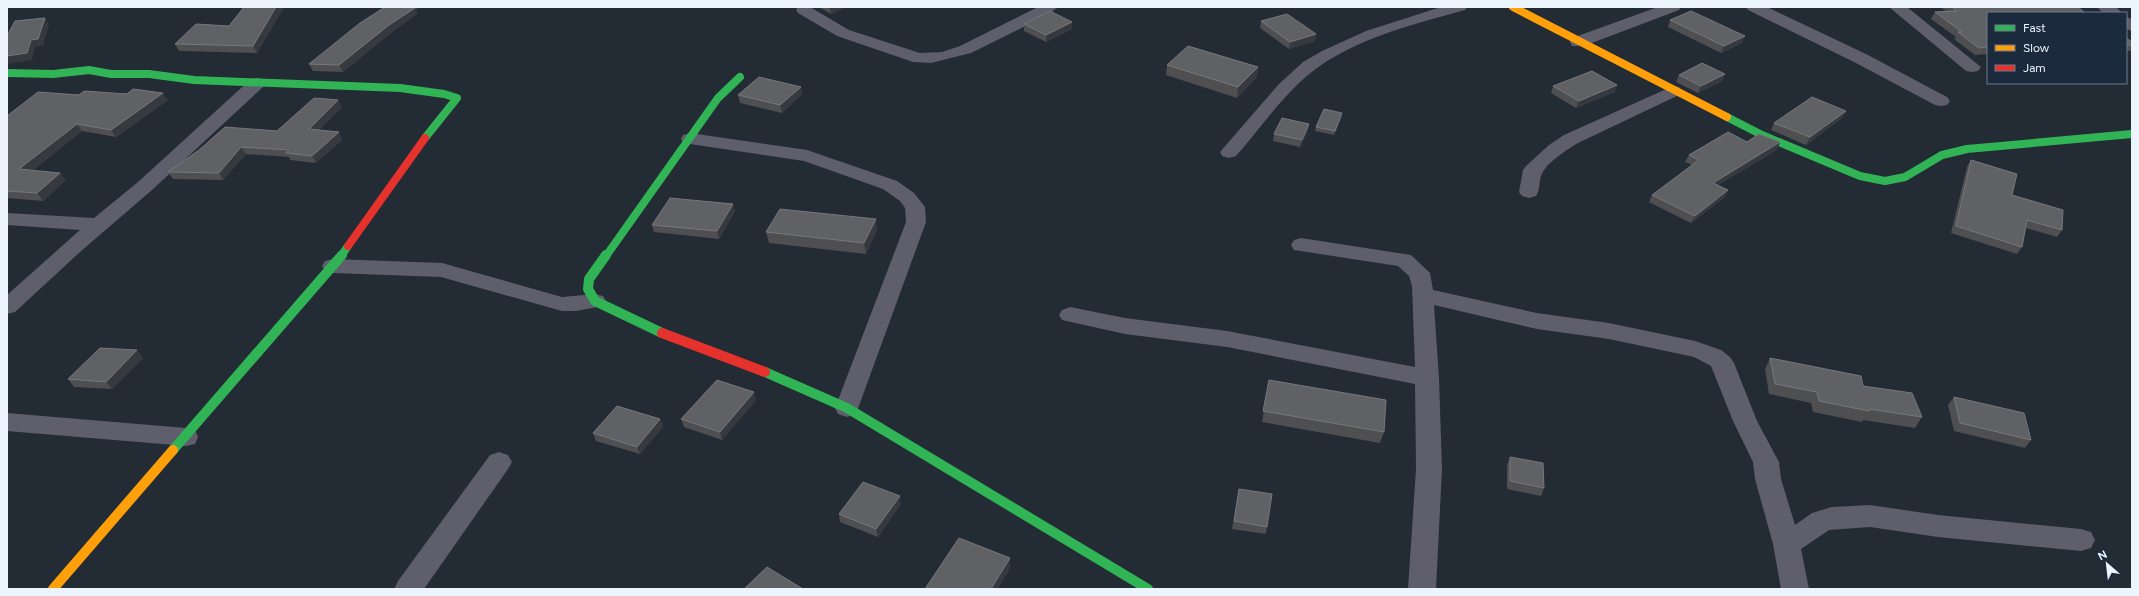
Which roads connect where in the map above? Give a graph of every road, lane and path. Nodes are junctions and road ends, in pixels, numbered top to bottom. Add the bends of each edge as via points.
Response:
1 (1050, 7) edge
2 (1459, 7) edge
3 (1513, 7) edge
4 (1673, 7) edge
5 (1754, 7) edge
6 (1897, 7) edge
7 (804, 10) dead end
8 (1578, 42) junction
9 (1972, 67) dead end
10 (7, 73) edge
11 (740, 77) dead end
12 (256, 83) junction
13 (1673, 91) junction
14 (1941, 101) dead end
15 (2132, 134) edge
16 (690, 139) junction
17 (1229, 152) dead end
18 (1529, 192) dead end
19 (7, 219) edge
20 (98, 226) junction
21 (1301, 245) dead end
22 (332, 266) junction
23 (1422, 295) junction
24 (595, 301) junction
25 (7, 307) edge
26 (1070, 315) dead end
27 (1427, 378) junction
28 (847, 408) junction
29 (7, 422) edge
30 (186, 437) junction
31 (499, 462) dead end
32 (2081, 540) dead end
33 (1786, 544) junction
34 (53, 589) edge
35 (408, 589) edge
36 (1148, 589) edge
37 (1422, 589) edge
38 (1795, 589) edge

1 - 7 street via 955,54 931,59 919,58 843,33
2 - 17 street via 1366,37 1322,57 1294,78
3 - 8 street
4 - 8 street
5 - 14 street via 1860,58
6 - 9 street
8 - 13 street
10 - 12 street via 53,74 90,70 110,74 159,74 194,80
11 - 16 street via 718,98
12 - 20 street
12 - 22 street via 400,88 457,98 409,159
13 - 15 street via 1762,135 1860,176 1885,180 1905,177 1942,155 1967,149
13 - 18 street via 1571,139 1556,149 1533,170
16 - 24 street via 591,275 587,284 588,291
16 - 28 street via 807,156 890,185 907,197 915,207 916,222
19 - 20 street
20 - 25 street
21 - 23 street via 1404,260 1419,273 1423,286
22 - 24 street via 442,270 562,304
22 - 30 street
23 - 27 street
23 - 33 street via 1537,321 1609,331 1695,349 1718,358 1766,462 1768,479
24 - 28 street via 671,337 779,377
26 - 27 street via 1125,326 1227,339
27 - 37 street via 1429,469
28 - 36 street
29 - 30 street
30 - 34 street
31 - 35 street
32 - 33 street via 1938,526 1870,516 1821,520
33 - 38 street

